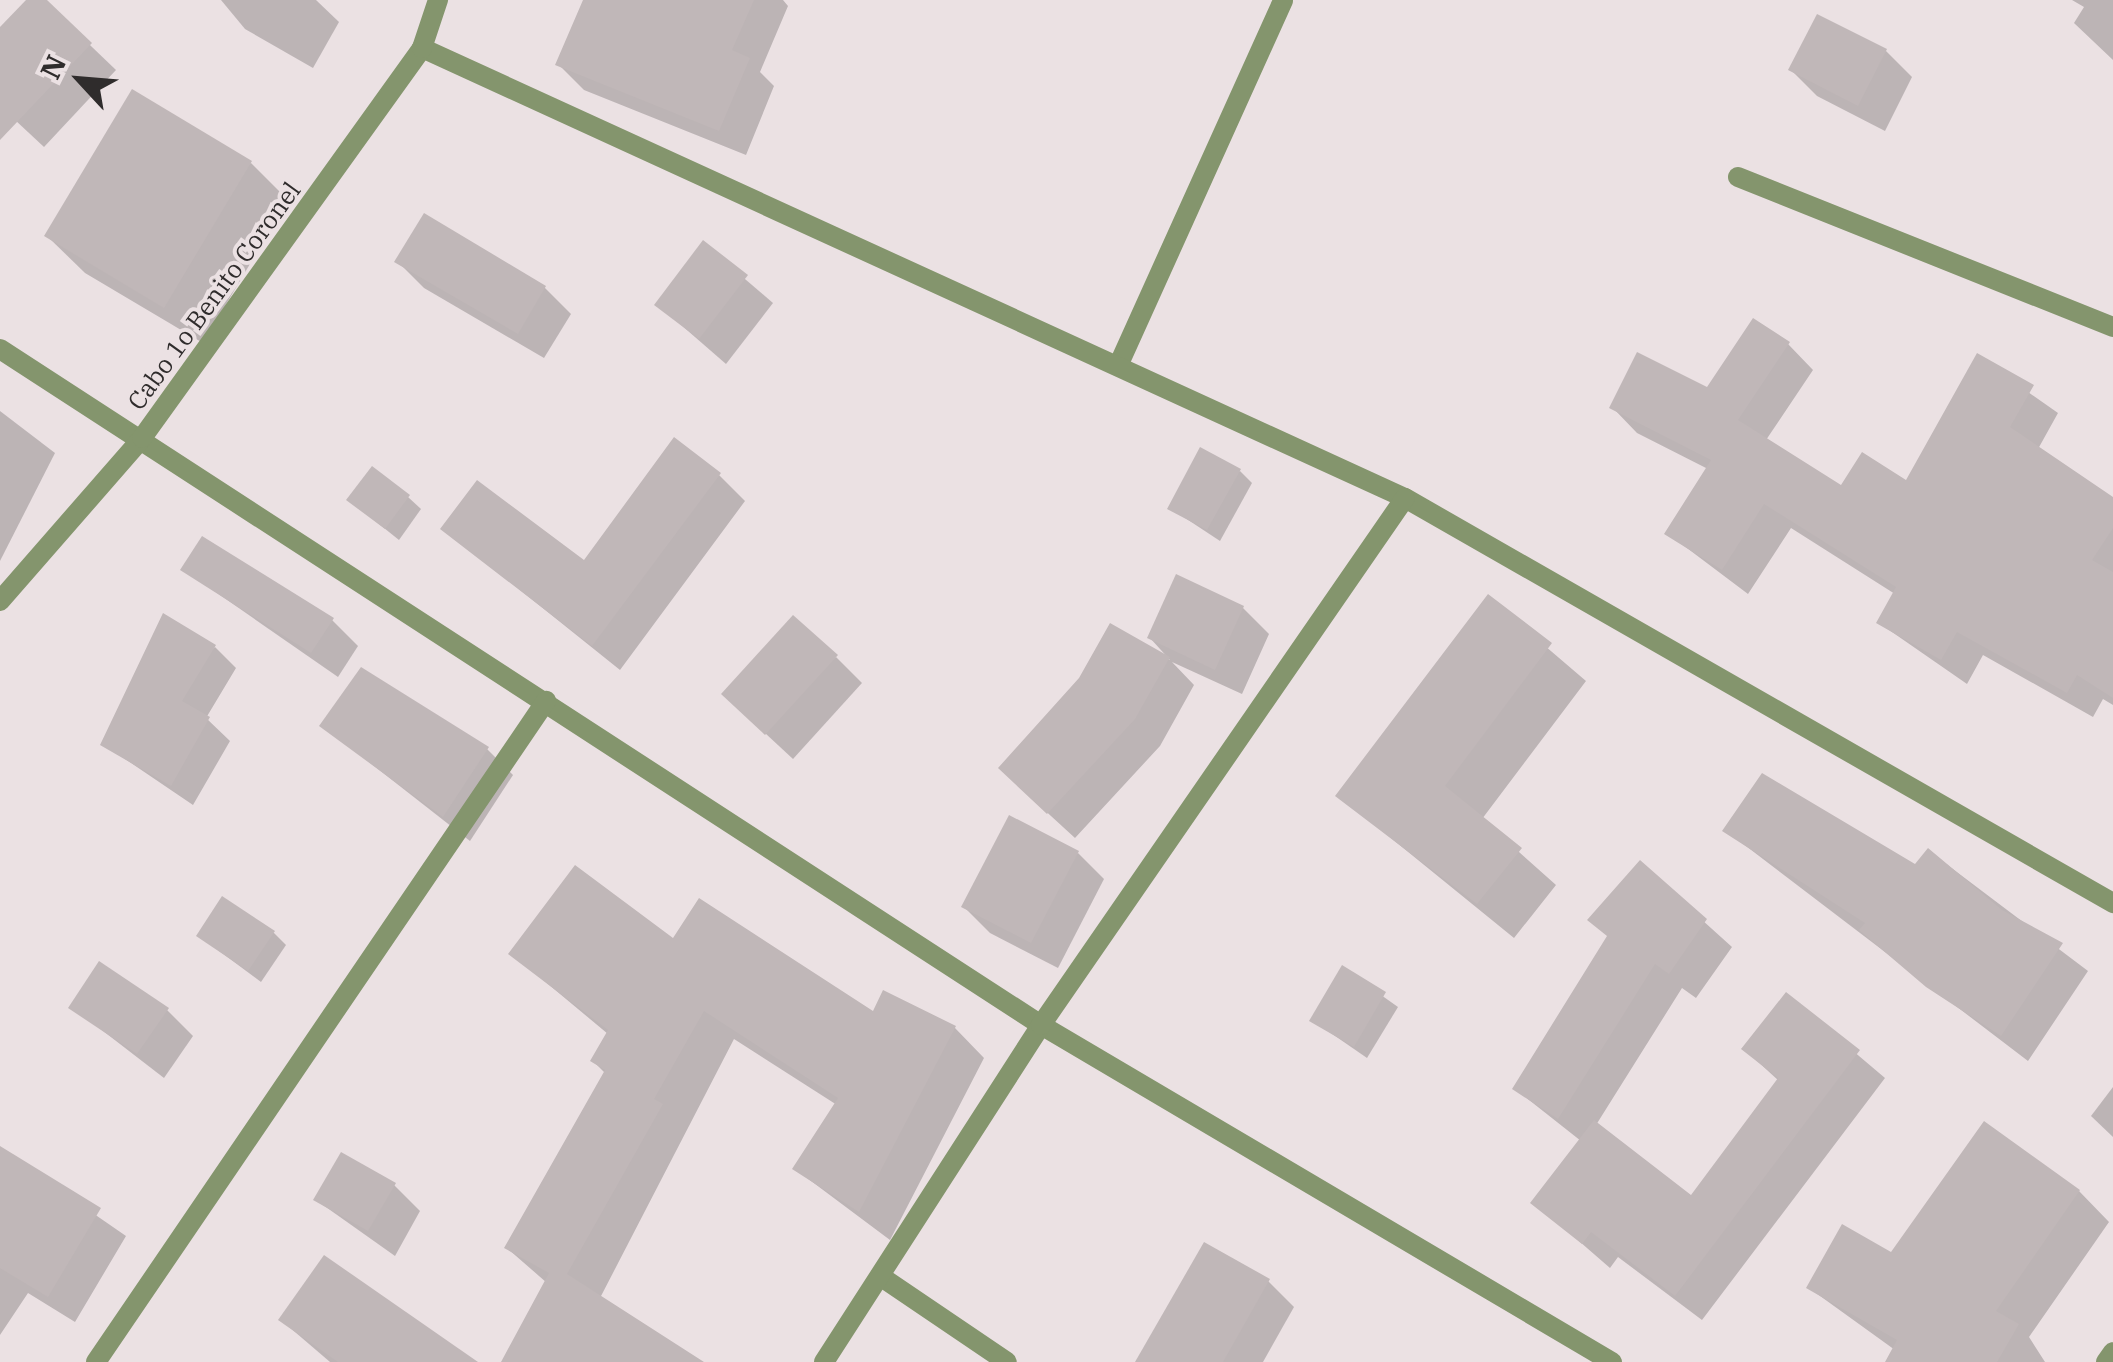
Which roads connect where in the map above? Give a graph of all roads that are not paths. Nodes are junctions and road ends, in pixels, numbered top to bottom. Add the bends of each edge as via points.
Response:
1 (438, 0) edge
2 (1283, 0) edge
3 (422, 48) junction
4 (1738, 177) dead end
5 (2113, 327) edge
6 (0, 350) edge
7 (1118, 366) junction
8 (142, 438) junction
9 (1404, 498) junction
10 (0, 600) edge
11 (546, 701) junction
12 (2111, 897) edge
13 (1040, 1026) junction
14 (880, 1276) junction
15 (2113, 1352) edge
16 (96, 1362) edge
17 (824, 1362) edge
18 (1007, 1362) edge
19 (1612, 1362) edge
20 (2106, 1362) edge

1 - 3 street, Cabo 1o Benito Coronel
2 - 7 street
3 - 7 street
3 - 8 street, Cabo 1o Benito Coronel
4 - 5 street
6 - 8 street
7 - 9 street
8 - 10 street, Cabo 1o Benito Coronel
8 - 11 street
9 - 12 street
9 - 13 street
11 - 13 street
11 - 16 street
13 - 14 street
13 - 19 street
14 - 17 street
14 - 18 street
15 - 20 street

